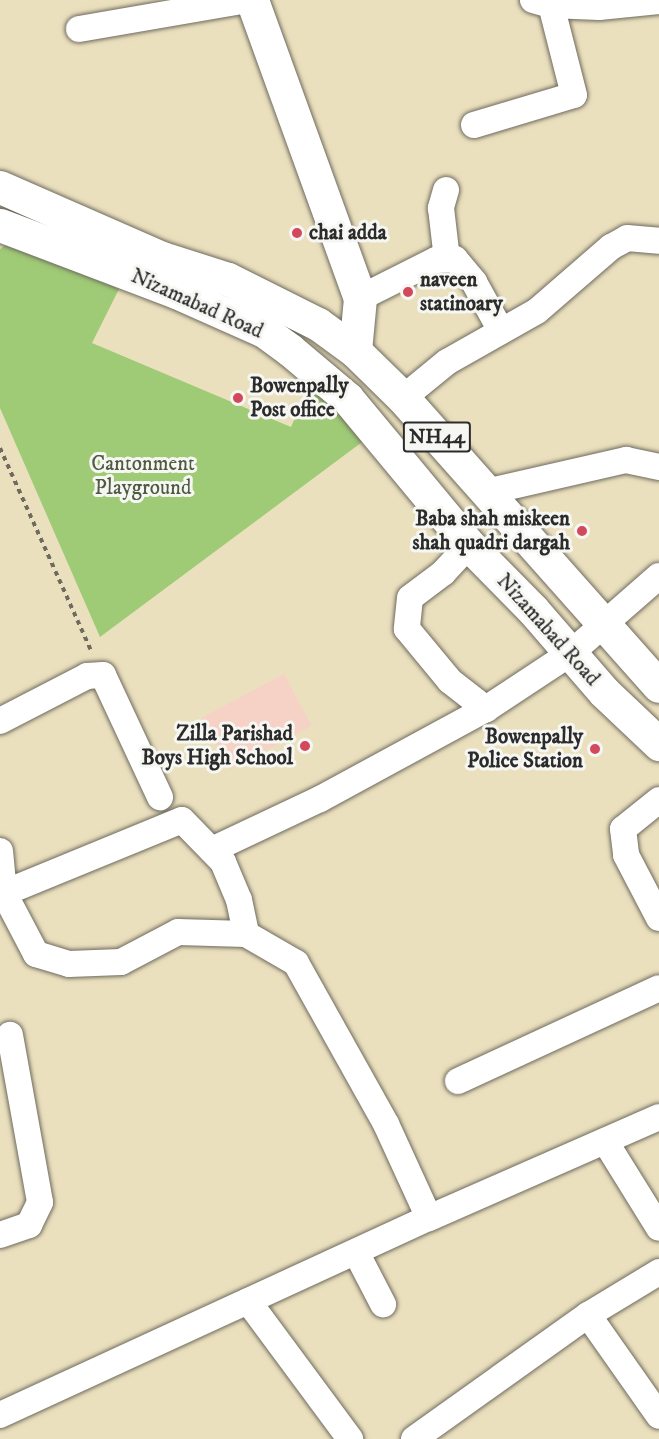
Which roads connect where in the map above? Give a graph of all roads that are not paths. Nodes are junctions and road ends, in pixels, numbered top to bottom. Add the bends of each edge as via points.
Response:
1 (247, 0) edge
2 (252, 0) edge
3 (659, 1) edge
4 (542, 2) edge
5 (79, 29) dead end
6 (474, 125) dead end
7 (0, 187) edge
8 (446, 190) dead end
9 (3, 230) edge
10 (659, 241) edge
11 (447, 259) junction
12 (360, 298) junction
13 (501, 331) junction
14 (355, 351) junction
15 (403, 398) junction
16 (659, 466) edge
17 (486, 492) junction
18 (469, 545) junction
19 (659, 576) edge
20 (604, 624) junction
21 (571, 653) junction
22 (659, 686) edge
23 (486, 709) junction
24 (0, 721) edge
25 (659, 744) edge
26 (160, 797) dead end
27 (659, 800) edge
28 (214, 849) junction
29 (0, 851) edge
30 (2, 889) edge
31 (659, 918) edge
32 (246, 934) junction
33 (659, 988) edge
34 (10, 1035) dead end
35 (458, 1081) dead end
36 (659, 1117) edge
37 (605, 1141) junction
38 (429, 1218) junction
39 (659, 1228) edge
40 (0, 1235) edge
41 (356, 1252) junction
42 (659, 1272) edge
43 (248, 1301) junction
44 (383, 1304) dead end
45 (588, 1315) junction
46 (0, 1416) edge
47 (659, 1416) edge
48 (350, 1439) edge
49 (414, 1439) edge

1 - 5 street
2 - 12 main road
3 - 4 street via 599,7
4 - 6 street via 574,94
7 - 14 main road, Nizamabad Road / NH44 via 162,258 228,279 318,324
8 - 11 street via 441,208
9 - 18 main road, Nizamabad Road / NH44 via 176,292 264,331 347,398
10 - 13 street via 627,238 537,311
11 - 12 street via 436,260
11 - 13 street via 455,259 468,273
12 - 14 main road
13 - 15 street via 447,362
14 - 15 main road, Nizamabad Road / NH44
15 - 17 main road, Nizamabad Road / NH44
16 - 17 street via 626,460
17 - 20 main road, Nizamabad Road / NH44
18 - 21 main road, Nizamabad Road / NH44
18 - 23 street via 443,573 410,598 407,629 450,681
19 - 20 street
20 - 21 street
20 - 22 main road, Nizamabad Road / NH44
21 - 23 street
21 - 25 main road, Nizamabad Road / NH44
23 - 28 street via 320,799
24 - 26 street via 87,676 103,675
27 - 31 street via 624,830 626,855
28 - 30 street via 182,820
28 - 32 street via 239,900
29 - 30 street
30 - 32 street via 36,954 69,964 121,963 178,932
32 - 38 street via 296,963 386,1125
33 - 35 street
34 - 40 street via 40,1202 29,1225
36 - 37 street
37 - 38 street
37 - 39 street
38 - 41 street
41 - 43 street
41 - 44 street
42 - 45 street
43 - 46 street
43 - 48 street
45 - 47 street
45 - 49 street

